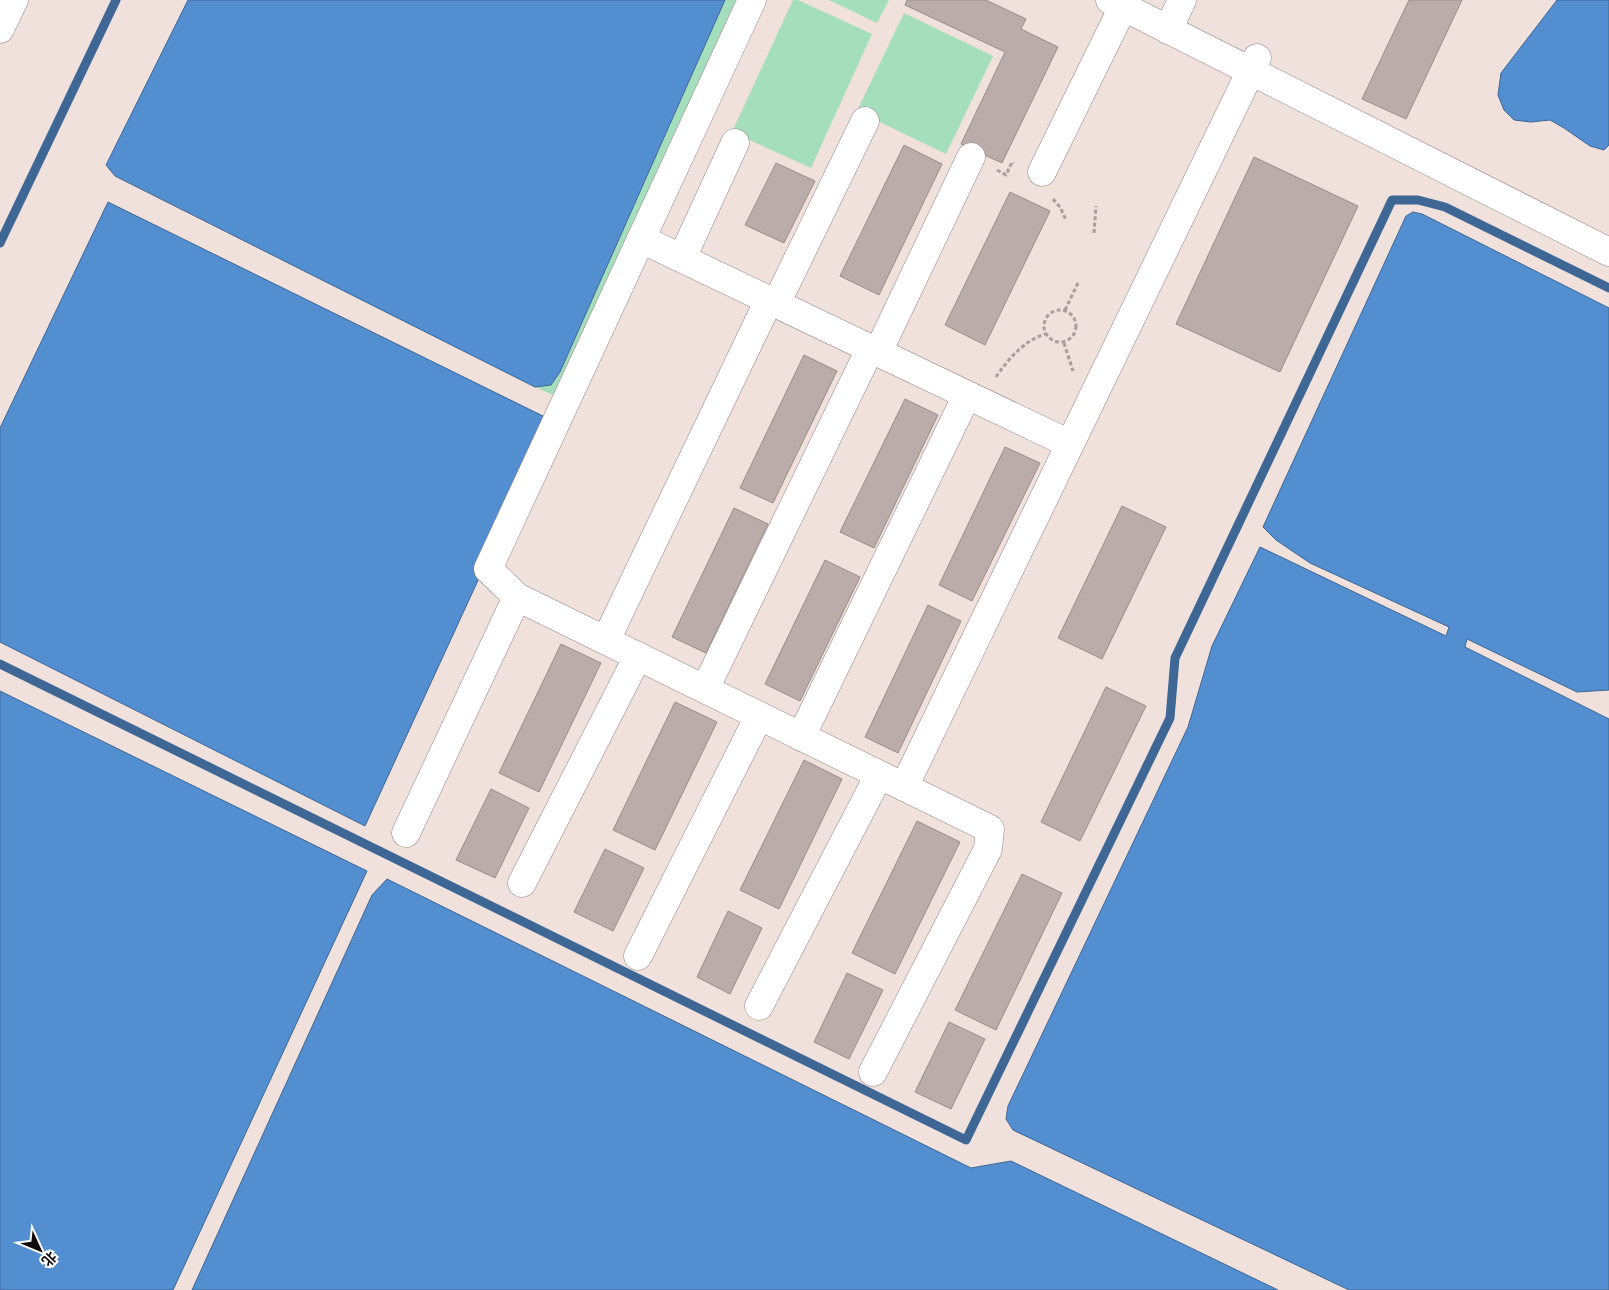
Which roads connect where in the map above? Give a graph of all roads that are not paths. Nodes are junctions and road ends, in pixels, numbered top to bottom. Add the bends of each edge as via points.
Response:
1 (14, 0) edge
2 (752, 0) edge
3 (1182, 0) edge
4 (1116, 3) edge
5 (0, 29) edge
6 (1168, 30) junction
7 (1254, 65) junction
8 (865, 121) dead end
9 (735, 143) dead end
10 (971, 157) dead end
11 (1042, 172) dead end
12 (641, 239) junction
13 (1609, 252) edge
14 (682, 258) junction
15 (772, 302) junction
16 (874, 350) junction
17 (974, 398) junction
18 (1070, 444) junction
19 (518, 597) junction
20 (606, 640) junction
21 (638, 656) junction
22 (705, 689) junction
23 (759, 716) junction
24 (801, 736) junction
25 (879, 775) junction
26 (904, 787) junction
27 (406, 833) dead end
28 (522, 883) dead end
29 (638, 956) dead end
30 (759, 1006) dead end
31 (873, 1072) dead end

1 - 5 street
2 - 12 street
3 - 6 street
4 - 6 street
4 - 11 street
6 - 7 street
7 - 13 street
7 - 18 street
8 - 15 street
9 - 14 street
10 - 16 street
12 - 14 street
12 - 19 street via 488,569
14 - 15 street
15 - 16 street
15 - 20 street
16 - 17 street
16 - 22 street
17 - 18 street
17 - 24 street
18 - 26 street
19 - 20 street
19 - 27 street
20 - 21 street
21 - 22 street
21 - 28 street
22 - 23 street
23 - 24 street
23 - 29 street
24 - 25 street
25 - 26 street
25 - 30 street
26 - 31 street via 990,829 988,849

